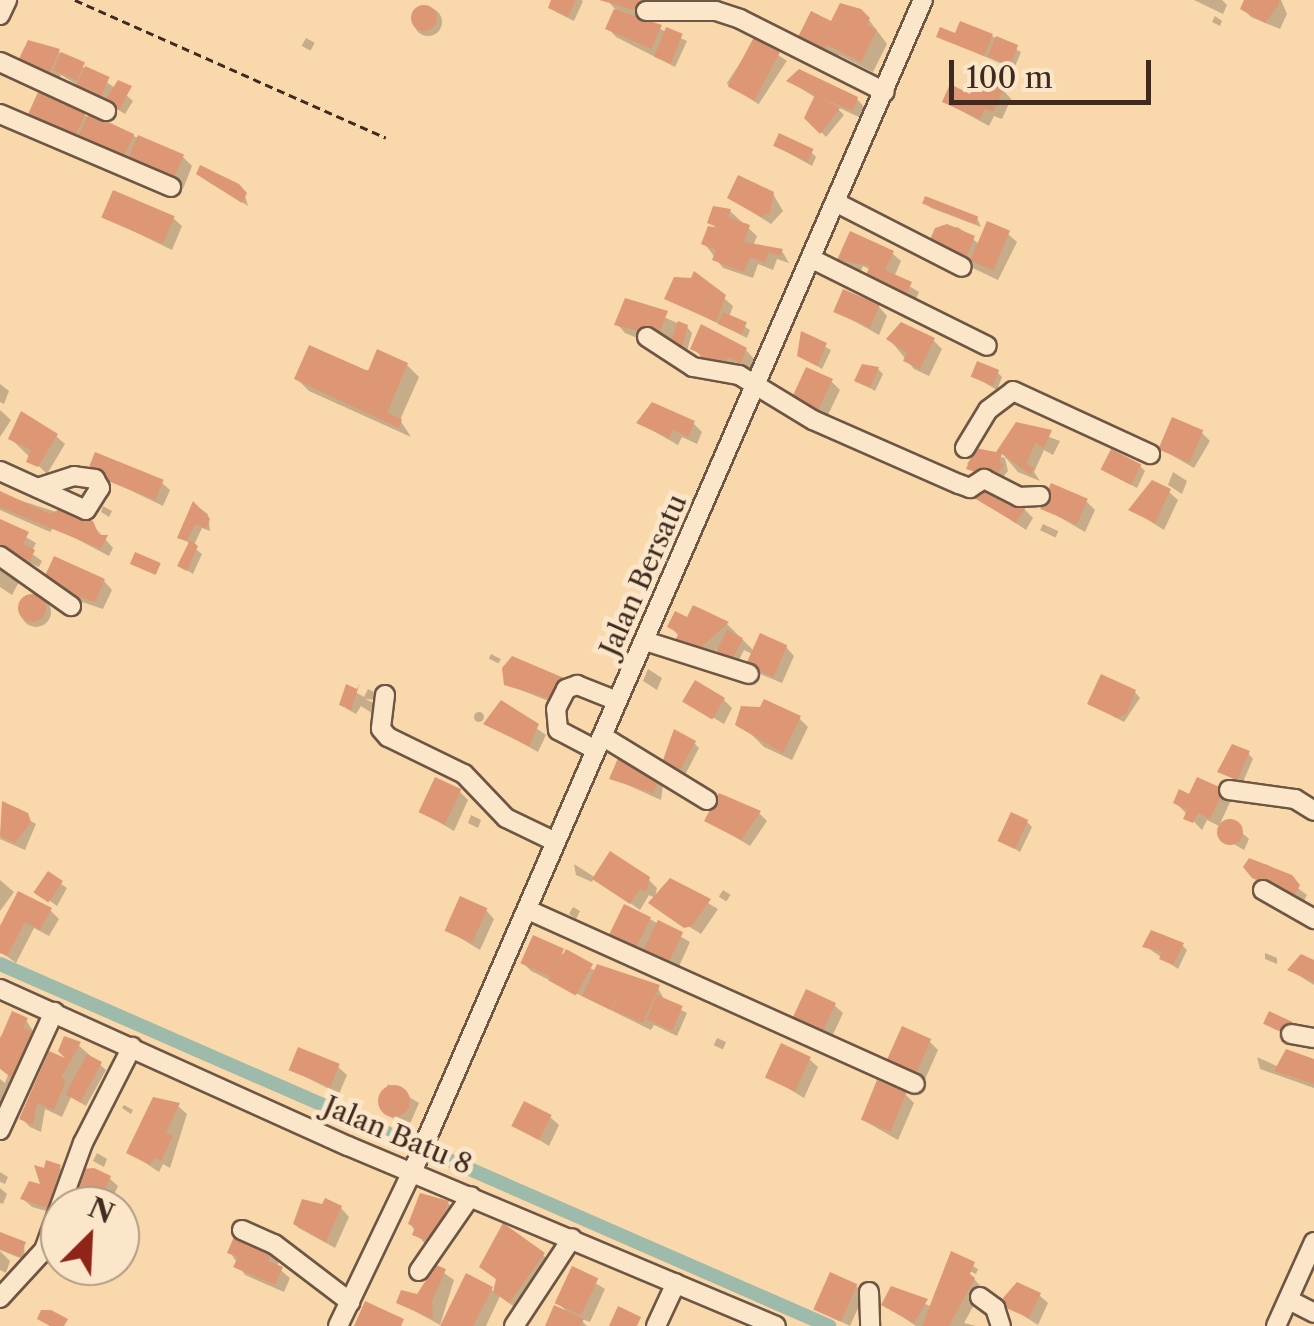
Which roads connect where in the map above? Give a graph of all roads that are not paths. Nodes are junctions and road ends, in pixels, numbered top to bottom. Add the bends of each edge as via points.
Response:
1 (7, 0) edge
2 (923, 0) edge
3 (646, 11) dead end
4 (0, 16) edge
5 (0, 62) edge
6 (884, 92) junction
7 (106, 112) dead end
8 (0, 114) edge
9 (171, 188) dead end
10 (837, 203) junction
11 (812, 259) junction
12 (962, 267) dead end
13 (646, 337) dead end
14 (988, 346) dead end
15 (756, 388) junction
16 (965, 448) dead end
17 (1150, 454) dead end
18 (0, 471) edge
19 (38, 488) dead end
20 (1040, 496) dead end
21 (0, 556) edge
22 (70, 606) dead end
23 (645, 641) junction
24 (749, 674) dead end
25 (385, 695) dead end
26 (616, 700) junction
27 (599, 743) junction
28 (1230, 790) dead end
29 (707, 800) dead end
30 (1314, 811) edge
31 (556, 842) junction
32 (1263, 890) dead end
33 (528, 910) junction
34 (1314, 920) edge
35 (0, 989) edge
36 (54, 1012) junction
37 (1291, 1034) dead end
38 (1314, 1038) edge
39 (132, 1047) junction
40 (915, 1084) dead end
41 (0, 1130) edge
42 (414, 1168) junction
43 (472, 1196) junction
44 (242, 1230) dead end
45 (572, 1238) junction
46 (1314, 1242) edge
47 (419, 1271) dead end
48 (676, 1283) junction
49 (869, 1292) dead end
50 (980, 1297) dead end
51 (0, 1298) edge
52 (1289, 1300) junction
53 (350, 1302) junction
54 (1314, 1313) edge
55 (338, 1326) edge
56 (514, 1326) edge
57 (656, 1326) edge
58 (776, 1326) edge
59 (870, 1326) edge
60 (1000, 1326) edge
61 (1276, 1326) edge

1 - 4 street
2 - 6 street, Jalan Bersatu
3 - 6 street via 716,11 740,19
5 - 7 street
6 - 10 street, Jalan Bersatu
8 - 9 street
10 - 11 street, Jalan Bersatu
10 - 12 street
11 - 14 street
11 - 15 street, Jalan Bersatu
13 - 15 street via 693,367 739,375
15 - 20 street via 958,484 970,488 984,479 1019,497
15 - 23 street, Jalan Bersatu
16 - 17 street via 988,410 1013,392
18 - 19 street
21 - 22 street
23 - 24 street
23 - 26 street, Jalan Bersatu
25 - 31 street via 382,729 388,737 464,774 506,818
26 - 27 street, Jalan Bersatu
26 - 27 street via 577,685 556,709 558,730
27 - 29 street
27 - 31 street, Jalan Bersatu
28 - 30 street via 1295,799
31 - 33 street, Jalan Bersatu
32 - 34 street
33 - 40 street
33 - 42 street, Jalan Bersatu
35 - 36 street, Jalan Batu 8
36 - 39 street, Jalan Batu 8
36 - 41 street
37 - 38 street
39 - 42 street, Jalan Batu 8
39 - 51 street via 83,1143 44,1250
42 - 43 street, Jalan Batu 8
42 - 53 street, Jalan Bersatu
43 - 45 street, Jalan Batu 8
43 - 47 street
44 - 53 street via 274,1244
45 - 48 street, Jalan Batu 8
45 - 56 street
46 - 52 street
48 - 57 street
48 - 58 street, Jalan Batu 8
49 - 59 street
50 - 60 street via 994,1308
52 - 54 street
52 - 61 street
53 - 55 street, Jalan Bersatu

